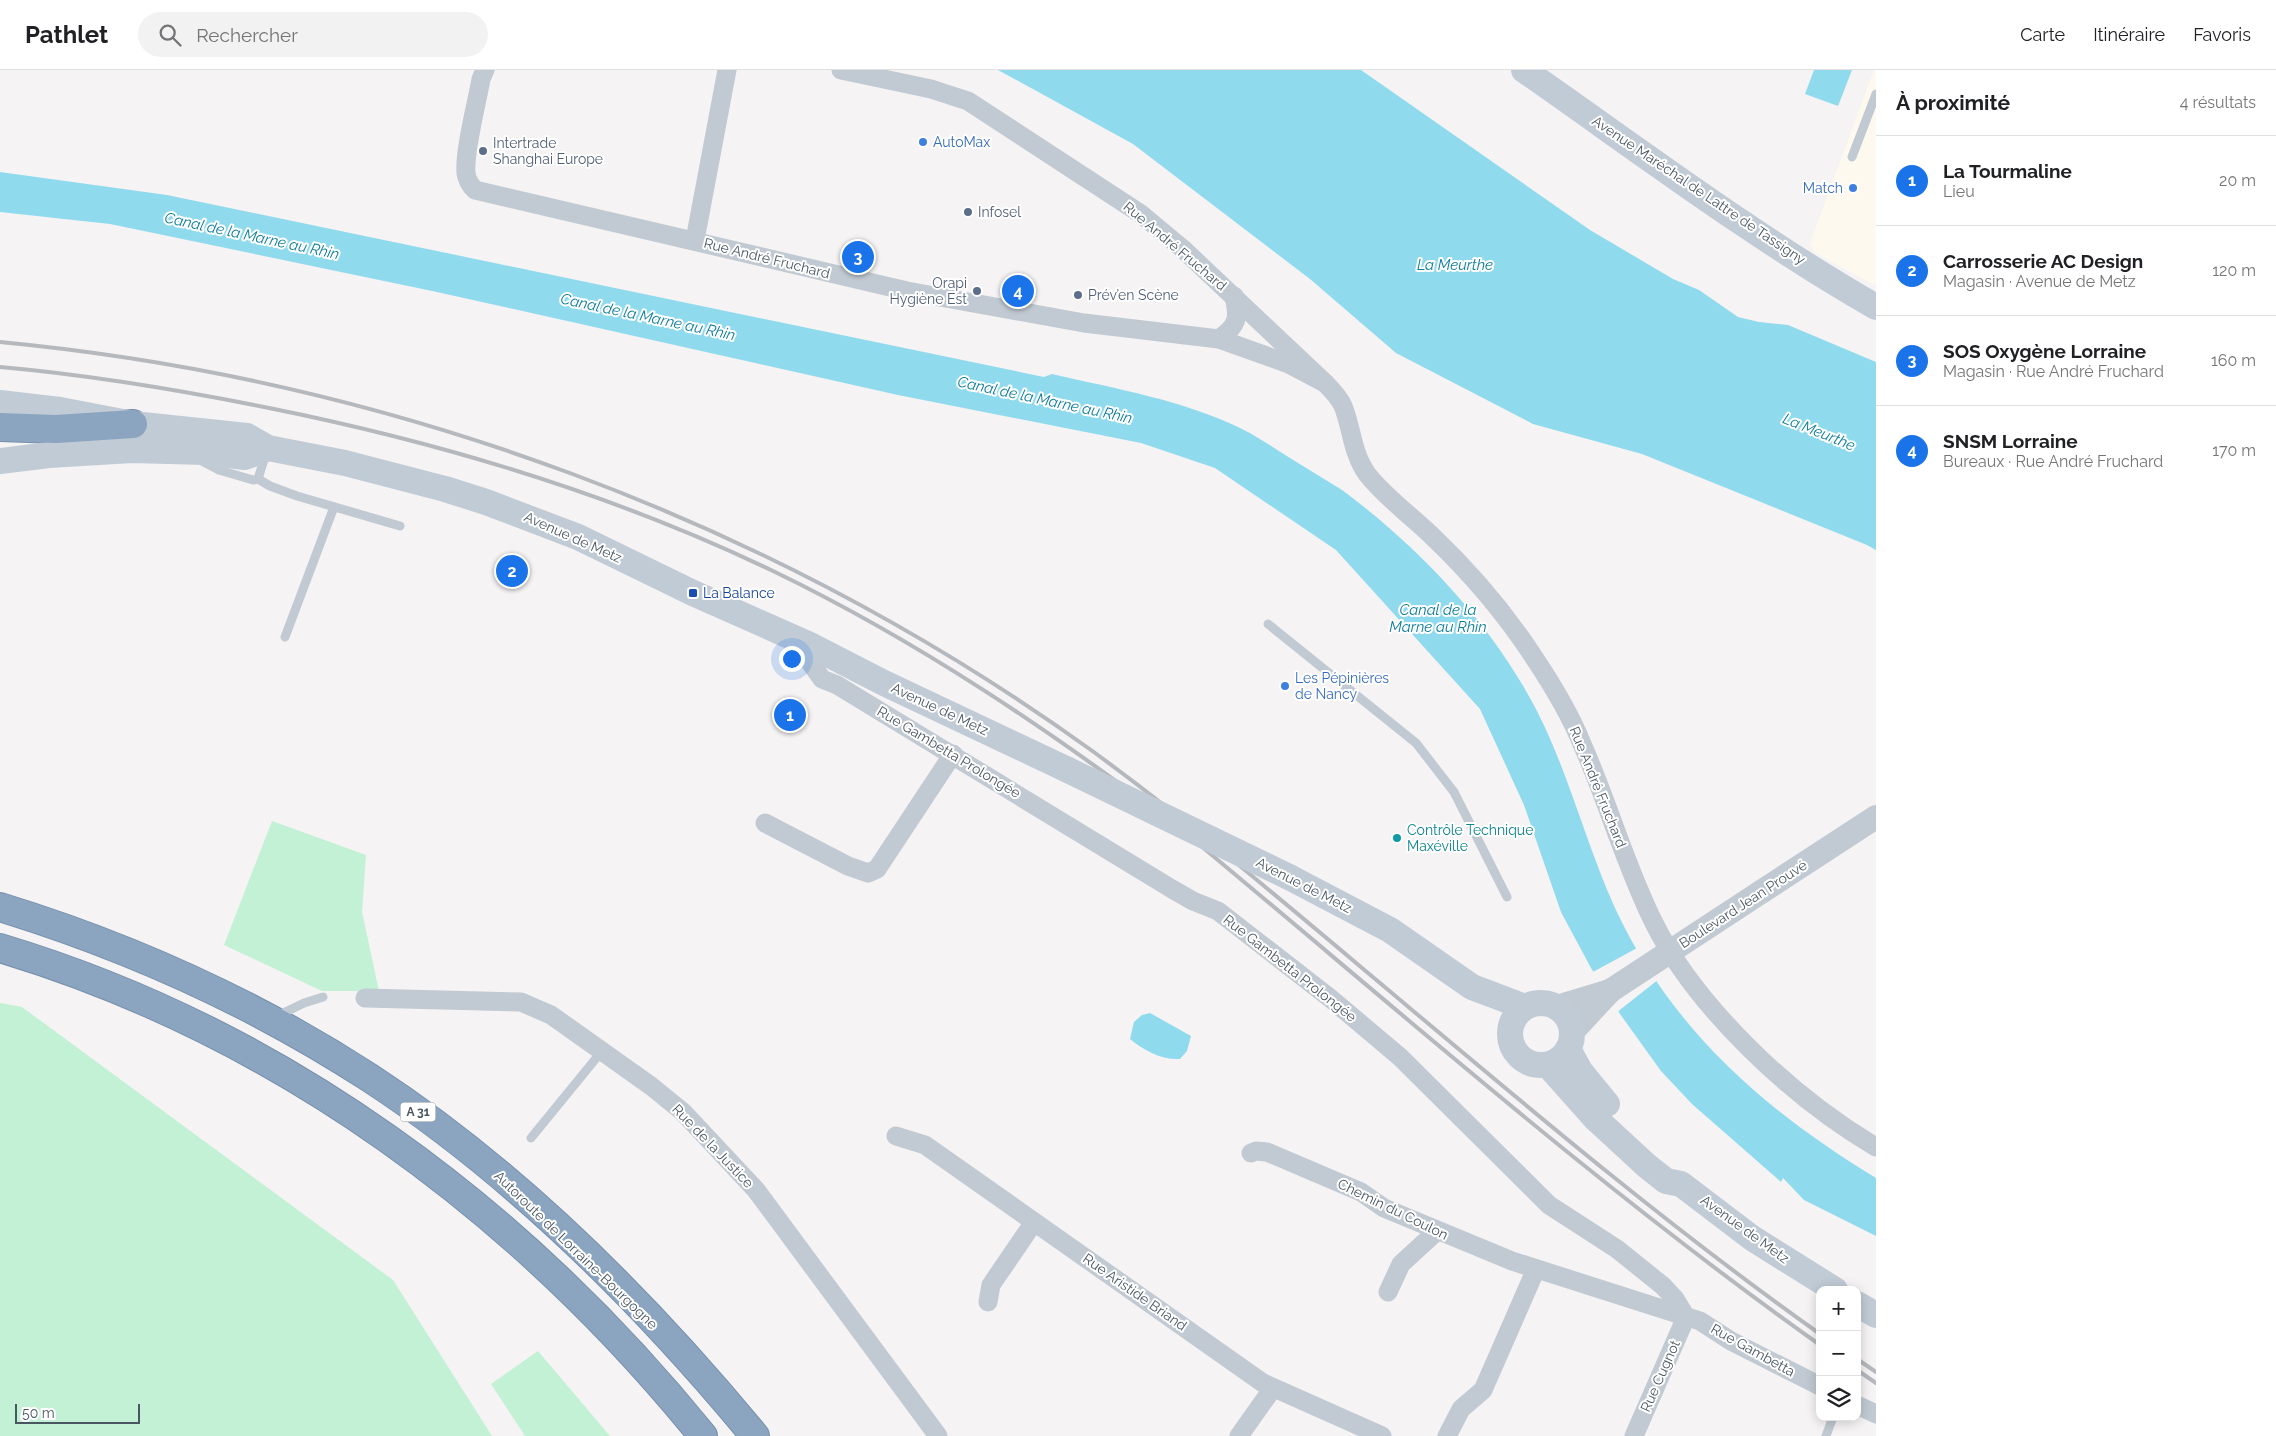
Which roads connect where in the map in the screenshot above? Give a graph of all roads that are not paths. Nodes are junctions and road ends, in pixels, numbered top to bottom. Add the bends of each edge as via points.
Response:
1 (485, 70) edge
2 (727, 70) edge
3 (841, 70) edge
4 (1524, 70) edge
5 (1876, 94) edge
6 (1852, 157) dead end
7 (695, 240) junction
8 (1234, 296) junction
9 (1876, 307) edge
10 (1219, 339) junction
11 (1326, 383) junction
12 (0, 403) edge
13 (133, 424) junction
14 (0, 427) edge
15 (268, 448) junction
16 (182, 451) junction
17 (0, 462) edge
18 (258, 479) junction
19 (334, 507) junction
20 (400, 526) dead end
21 (1268, 624) dead end
22 (284, 637) dead end
23 (812, 646) junction
24 (953, 754) junction
25 (1876, 818) edge
26 (765, 823) dead end
27 (1507, 896) dead end
28 (0, 907) edge
29 (0, 948) edge
30 (1472, 987) junction
31 (1610, 991) junction
32 (323, 997) dead end
33 (365, 998) dead end
34 (1525, 1007) junction
35 (1557, 1008) junction
36 (271, 1019) junction
37 (1509, 1035) junction
38 (1570, 1040) junction
39 (602, 1051) junction
40 (1548, 1065) junction
41 (896, 1136) dead end
42 (531, 1138) dead end
43 (1876, 1147) edge
44 (1251, 1153) dead end
45 (1681, 1184) junction
46 (1034, 1222) junction
47 (1437, 1231) junction
48 (1536, 1269) junction
49 (1829, 1286) edge
50 (1388, 1292) dead end
51 (988, 1302) dead end
52 (1861, 1306) edge
53 (1876, 1315) edge
54 (1686, 1316) junction
55 (1816, 1384) edge
56 (1273, 1388) junction
57 (1861, 1407) edge
58 (1876, 1414) edge
59 (1832, 1421) edge
60 (703, 1436) edge
61 (755, 1436) edge
62 (938, 1436) edge
63 (1239, 1436) edge
64 (1382, 1436) edge
65 (1446, 1436) edge
66 (1634, 1436) edge
67 (1826, 1436) edge

1 - 7 street, Rue André Fruchard via 467,159 469,184 476,190
2 - 7 street
3 - 8 street, Rue André Fruchard via 931,88 968,101 1141,214
4 - 9 main road, Avenue Maréchal de Lattre de Tassigny via 1731,214
5 - 6 lane
7 - 10 street, Rue André Fruchard via 907,291 1084,323
8 - 10 street via 1236,322
8 - 11 street, Rue André Fruchard
10 - 11 street, Rue André Fruchard via 1289,364
11 - 43 street, Rue André Fruchard via 1344,407 1354,449 1368,475 1472,577 1534,657 1584,746 1629,866 1654,922 1682,969 1720,1015 1798,1093
12 - 13 main road
13 - 14 highway via 56,429
13 - 15 main road via 247,436
15 - 16 main road via 245,457
15 - 18 lane
15 - 23 main road, Avenue de Metz via 445,488 516,512 578,537
16 - 17 main road via 93,452
16 - 18 lane via 219,470 249,480
18 - 19 lane
19 - 20 lane
19 - 22 lane
21 - 27 lane via 1416,744 1454,792
23 - 24 street, Rue Gambetta Prolongée via 810,662 822,679
23 - 30 main road, Avenue de Metz, bridge via 1289,877 1390,930
24 - 26 street via 877,869 868,873
24 - 54 street, Rue Gambetta Prolongée via 1172,889 1218,911 1252,936 1400,1058 1549,1205 1617,1249 1663,1286
25 - 31 street, Boulevard Jean Prouvé, bridge
28 - 36 highway, Autoroute de Lorraine-Bourgogne / A 31 via 123,950 198,982
29 - 60 highway, A 31 via 108,986 216,1035 361,1119 466,1197 552,1273 668,1394
30 - 34 main road, Avenue de Metz
30 - 37 main road, Avenue de Metz
31 - 35 street, Boulevard Jean Prouvé
31 - 38 street, Boulevard Jean Prouvé
32 - 36 lane
33 - 39 street, Rue de la Justice via 521,1002 551,1015
34 - 35 main road via 1541,1004
34 - 37 main road via 1516,1014
35 - 38 main road via 1564,1014
36 - 61 highway, Autoroute de Lorraine-Bourgogne / A 31 via 372,1079 480,1159 527,1199 607,1275
37 - 40 main road via 1511,1046 1526,1062 1536,1066
38 - 40 main road via 1556,1062
38 - 45 main road, Avenue de Metz via 1580,1071 1601,1098 1674,1168
39 - 42 lane
39 - 62 street, Rue de la Justice via 683,1112 756,1190
40 - 45 main road, Avenue de Metz via 1596,1119 1647,1166 1666,1181
41 - 46 street, Rue Aristide Briand via 925,1145
44 - 47 street, Chemin du Coulon via 1267,1152 1361,1192 1384,1208
45 - 49 main road, Avenue de Metz via 1752,1238
46 - 51 street via 991,1285
46 - 56 street, Rue Aristide Briand
47 - 48 street, Chemin du Coulon
47 - 50 street via 1401,1264
48 - 54 street, Chemin du Coulon
48 - 65 street via 1483,1390 1461,1409
52 - 53 main road
54 - 55 street, Rue Gambetta
54 - 66 street, Rue Cugnot
56 - 63 street
56 - 64 street, Rue Aristide Briand
57 - 58 street
59 - 67 lane

